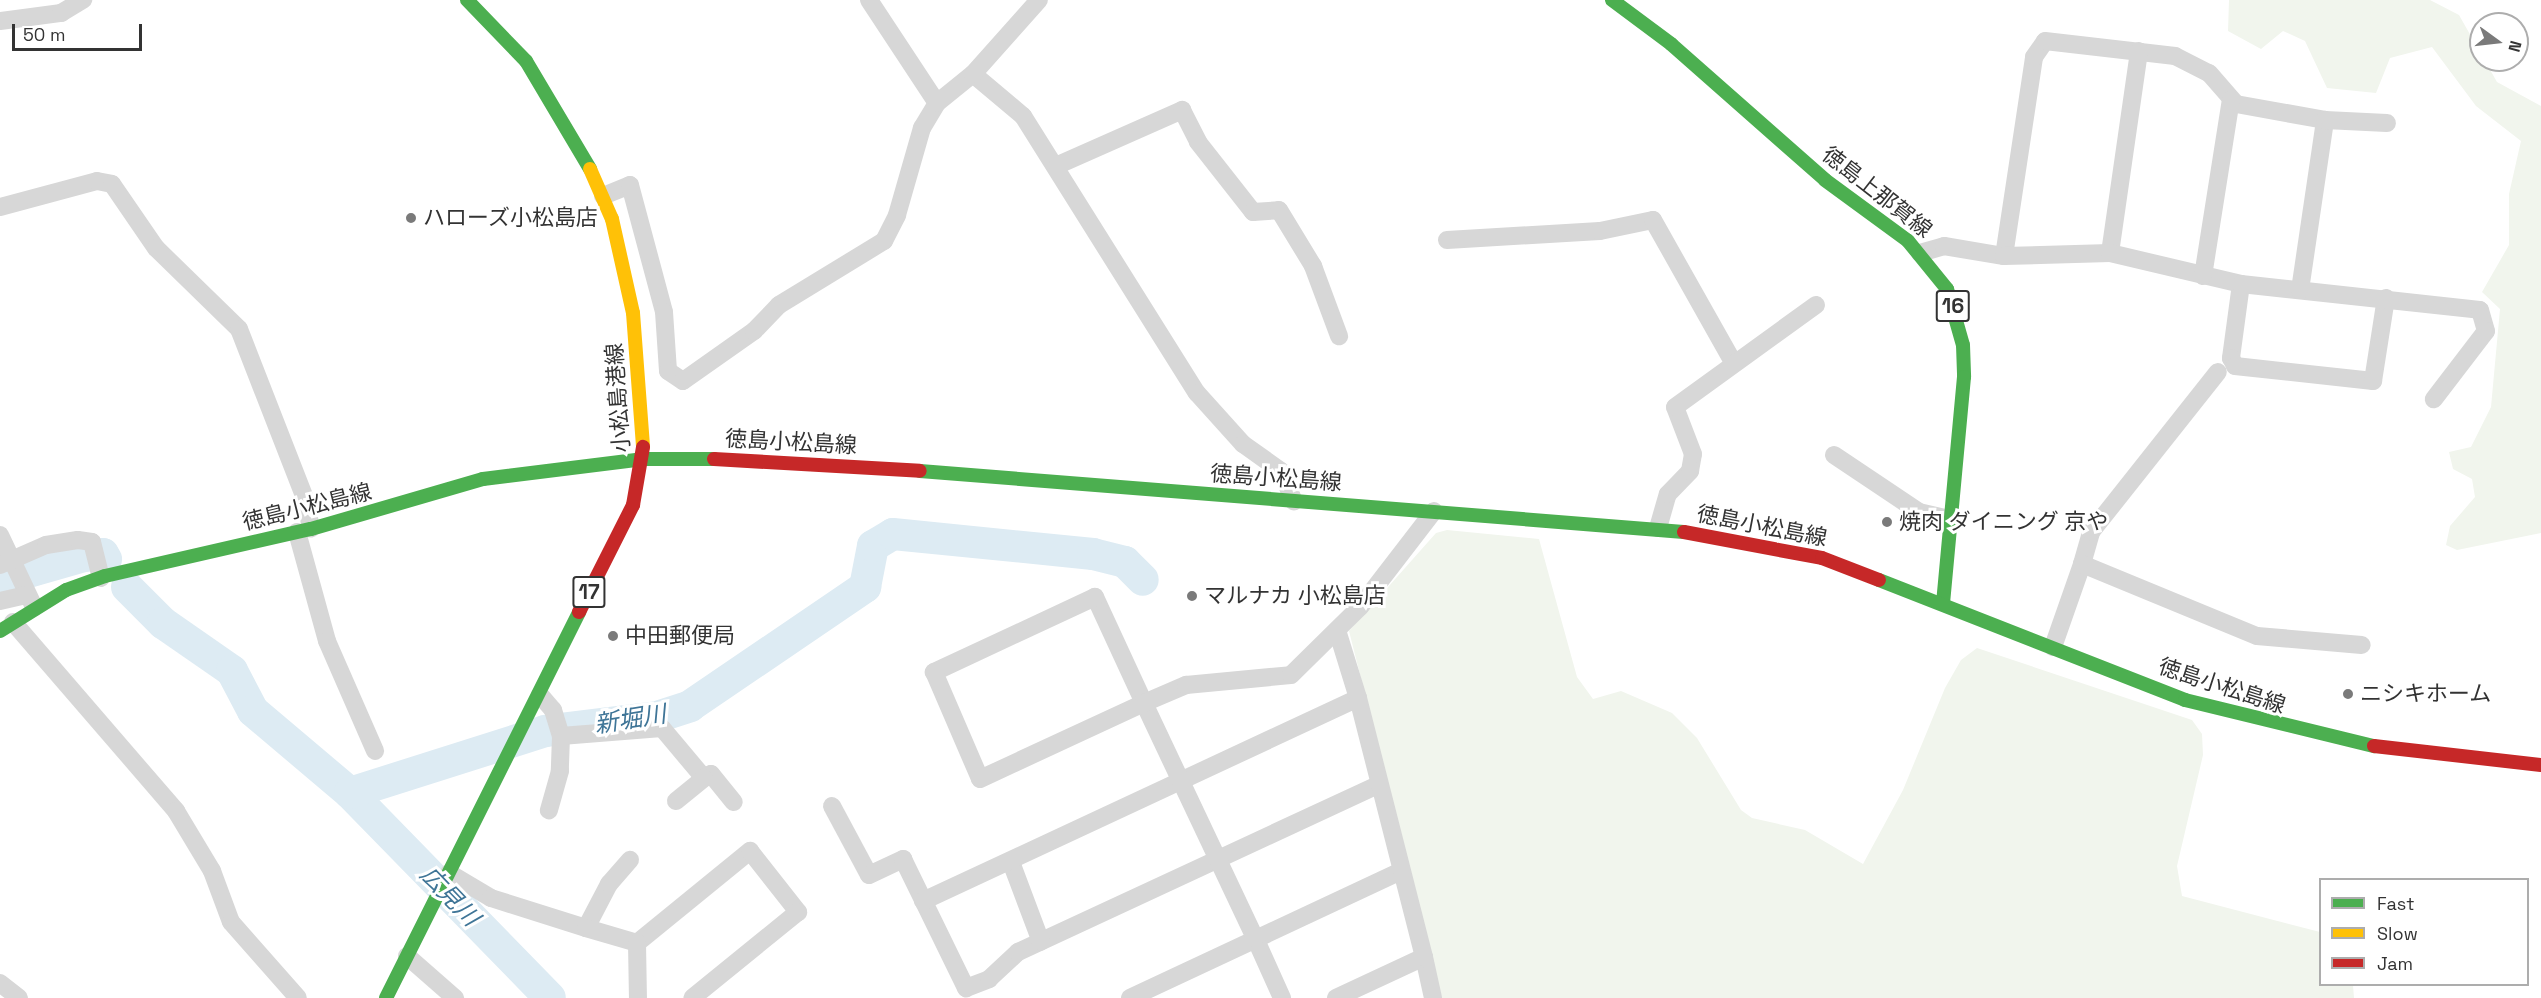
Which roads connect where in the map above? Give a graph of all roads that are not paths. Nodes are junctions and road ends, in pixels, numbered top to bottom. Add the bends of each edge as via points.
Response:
1 (83, 0) edge
2 (467, 0) edge
3 (869, 0) edge
4 (1039, 0) edge
5 (1612, 0) edge
6 (0, 21) edge
7 (2139, 51) junction
8 (973, 74) junction
9 (2231, 100) junction
10 (937, 104) junction
11 (2325, 120) junction
12 (2387, 123) dead end
13 (1058, 165) junction
14 (603, 196) junction
15 (0, 207) edge
16 (1447, 240) dead end
17 (1920, 253) junction
18 (2110, 253) junction
19 (2004, 256) junction
20 (2203, 276) junction
21 (2241, 284) junction
22 (2300, 290) junction
23 (2386, 298) junction
24 (1816, 305) dead end
25 (1339, 336) dead end
26 (1734, 364) junction
27 (2218, 372) dead end
28 (2434, 399) dead end
29 (1834, 455) dead end
30 (644, 459) junction
31 (1294, 501) junction
32 (1434, 511) junction
33 (1954, 520) junction
34 (1658, 528) junction
35 (304, 531) junction
36 (0, 535) edge
37 (97, 563) junction
38 (2082, 564) junction
39 (9, 565) edge
40 (28, 597) junction
41 (0, 601) edge
42 (1943, 604) junction
43 (7, 626) edge
44 (1337, 630) junction
45 (2362, 645) dead end
46 (2053, 647) junction
47 (540, 695) junction
48 (1358, 699) junction
49 (1144, 703) junction
50 (561, 736) junction
51 (375, 751) dead end
52 (2541, 765) edge
53 (704, 778) junction
54 (1182, 782) junction
55 (1378, 785) junction
56 (675, 801) dead end
57 (734, 802) dead end
58 (832, 806) dead end
59 (549, 810) dead end
60 (630, 860) dead end
61 (1220, 861) junction
62 (1011, 862) junction
63 (1401, 871) junction
64 (448, 877) junction
65 (923, 901) junction
66 (586, 928) junction
67 (1255, 938) junction
68 (1041, 942) junction
69 (637, 943) junction
70 (407, 956) junction
71 (1424, 957) junction
72 (0, 983) edge
73 (19, 998) edge
74 (298, 998) edge
75 (386, 998) edge
76 (455, 998) edge
77 (638, 998) edge
78 (692, 998) edge
79 (1130, 998) edge
80 (1282, 998) edge
81 (1336, 998) edge
82 (1433, 998) edge

1 - 6 street via 61,13
2 - 14 main road, 小松島港線 / 17 via 526,61 575,136
3 - 10 street
4 - 8 street
5 - 17 main road, 徳島上那賀線 / 16 via 1671,44 1825,180
7 - 9 street via 2194,62
7 - 18 street
7 - 19 street via 2045,41 2034,57
8 - 10 street
8 - 13 street via 1023,116
9 - 11 street via 2245,108
9 - 20 street
10 - 14 street via 922,128 897,215 884,240 779,305 754,331 683,381 668,371 664,312 630,185
11 - 12 street
11 - 22 street
13 - 25 street via 1182,110 1198,142 1253,212 1279,210 1313,266
13 - 31 street via 1197,393 1243,444 1281,471
14 - 30 main road, 小松島港線 / 17 via 633,313
15 - 35 street via 97,181 112,184 156,248 238,329 306,501
16 - 26 street via 1600,231 1653,220
17 - 19 street via 1944,246
17 - 33 main road, 徳島上那賀線 / 16 via 1947,289 1963,345
18 - 19 street
18 - 20 street
20 - 21 street
21 - 22 street
21 - 23 street via 2230,358 2235,366 2373,381
22 - 23 street
23 - 28 street via 2470,307 2487,319 2477,346
24 - 26 street
26 - 34 street via 1676,407 1693,454 1690,471 1668,494
27 - 38 street via 2091,532
29 - 33 street via 1919,512
30 - 31 main road, 徳島小松島線 via 784,460
30 - 35 main road, 徳島小松島線 via 483,479
30 - 47 main road, 小松島港線 / 17 via 633,505
31 - 32 main road, 徳島小松島線
32 - 34 main road, 徳島小松島線
32 - 44 street
33 - 42 main road, 徳島上那賀線 / 16
34 - 42 main road, 徳島小松島線 via 1822,558
35 - 37 main road, 徳島小松島線
35 - 51 street via 327,641
36 - 39 street
37 - 39 street via 92,542 64,541
37 - 40 main road, 徳島小松島線
38 - 45 street via 2257,636
38 - 46 street
39 - 40 street
40 - 41 street
40 - 43 main road, 徳島小松島線
42 - 46 main road, 徳島小松島線
43 - 74 street via 176,811 212,871 231,922
44 - 48 street
44 - 49 street via 1291,675 1186,684
46 - 52 main road, 徳島小松島線 via 2185,700 2287,729 2390,749
47 - 50 street via 553,710
47 - 64 main road, 小松島港線 / 17
48 - 54 street
48 - 55 street
49 - 49 street via 980,779 934,672 1095,597
49 - 54 street
50 - 53 street via 662,728
50 - 59 street via 560,771
53 - 56 street
53 - 57 street via 711,774
54 - 61 street
54 - 62 street
55 - 61 street
55 - 63 street
58 - 65 street via 869,875 903,859
60 - 66 street via 609,884
61 - 67 street
61 - 68 street
62 - 65 street
62 - 68 street
63 - 67 street
63 - 71 street
64 - 66 street via 491,898
64 - 70 main road, 小松島港線 / 17
65 - 68 street via 966,988 990,979 1018,952
66 - 69 street
67 - 79 street
67 - 80 street
69 - 77 street
69 - 78 street via 750,851 798,912
70 - 75 main road, 小松島港線 / 17
70 - 76 street
71 - 81 street
71 - 82 street
72 - 73 street

